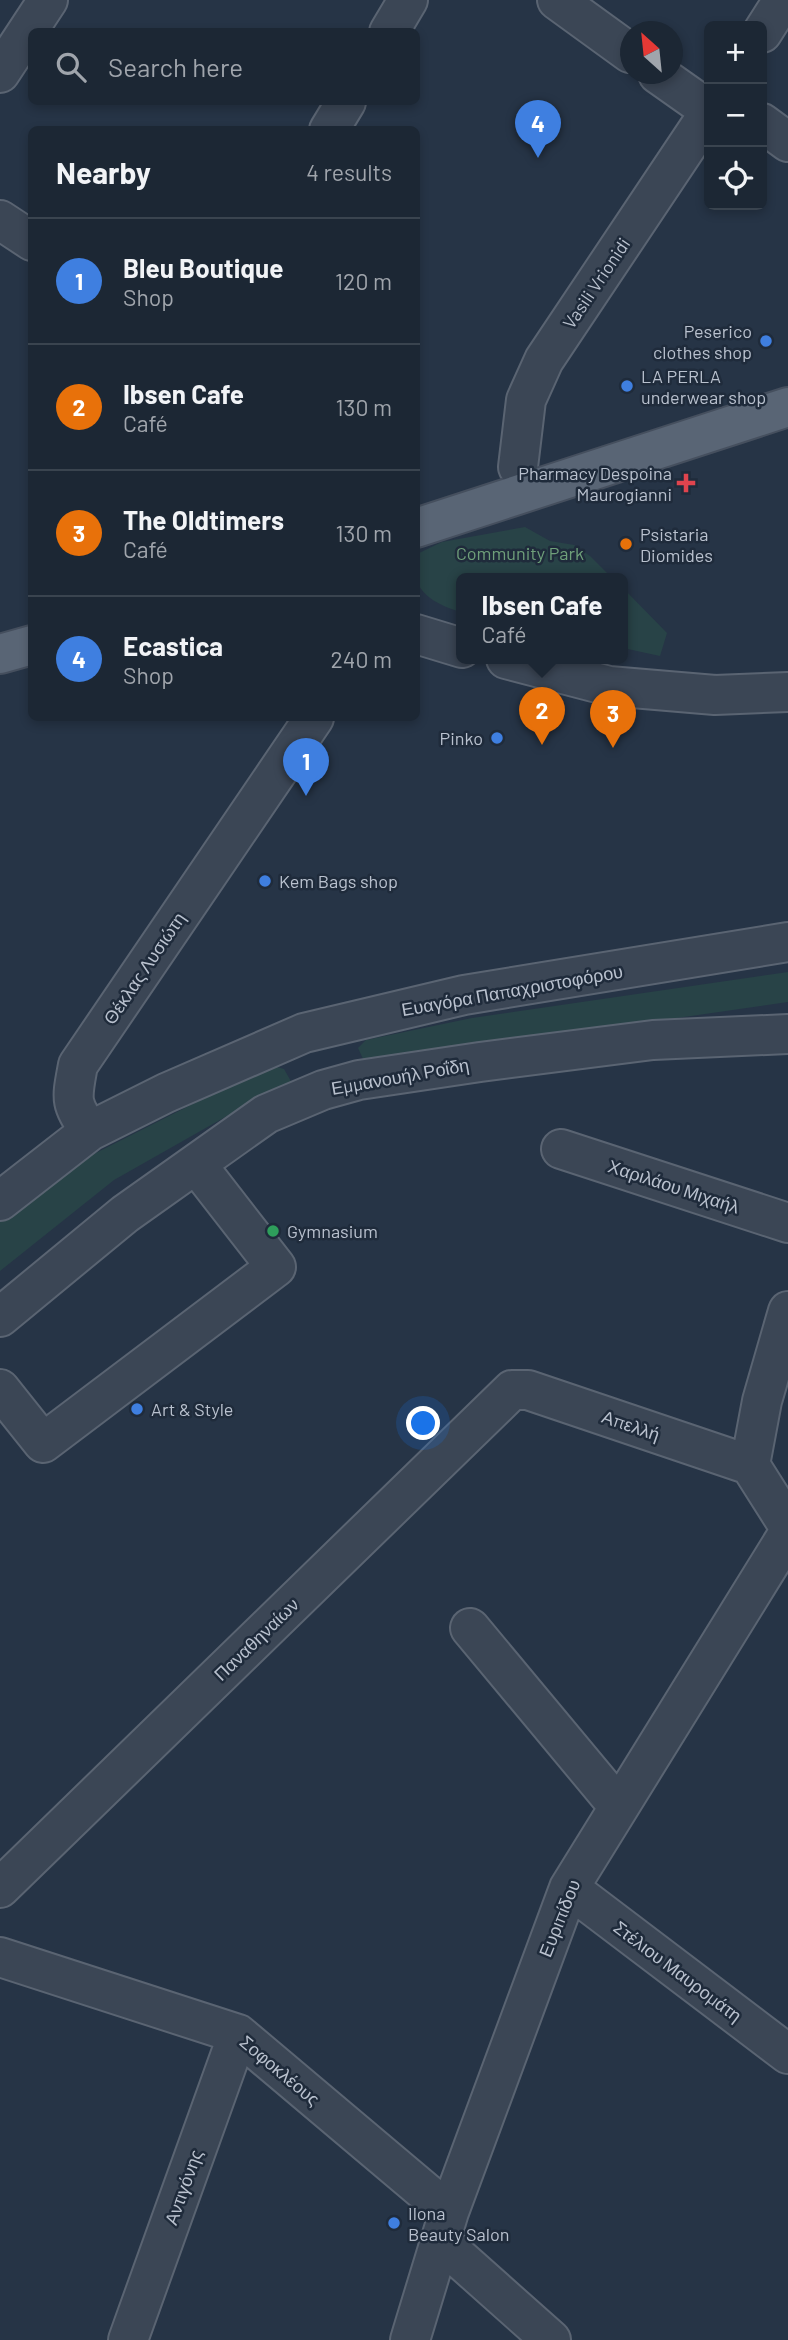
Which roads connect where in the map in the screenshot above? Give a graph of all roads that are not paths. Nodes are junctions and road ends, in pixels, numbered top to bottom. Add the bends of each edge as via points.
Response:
1 (48, 0) edge
2 (408, 0) edge
3 (557, 0) edge
4 (783, 0) edge
5 (767, 25) edge
6 (30, 28) edge
7 (391, 28) edge
8 (28, 30) edge
9 (620, 45) edge
10 (0, 73) edge
11 (671, 84) edge
12 (344, 105) edge
13 (704, 108) edge
14 (704, 120) edge
15 (331, 126) edge
16 (767, 127) edge
17 (788, 142) edge
18 (0, 220) edge
19 (28, 238) edge
20 (788, 381) edge
21 (788, 407) edge
22 (518, 467) junction
23 (420, 499) edge
24 (420, 527) edge
25 (28, 621) edge
26 (0, 628) edge
27 (420, 635) edge
28 (28, 646) edge
29 (456, 646) edge
30 (0, 654) edge
31 (525, 664) edge
32 (788, 692) edge
33 (312, 721) edge
34 (788, 942) edge
35 (304, 1032) junction
36 (788, 1034) edge
37 (323, 1090) junction
38 (90, 1130) junction
39 (561, 1149) dead end
40 (196, 1164) junction
41 (0, 1201) edge
42 (788, 1223) edge
43 (788, 1311) edge
44 (0, 1317) edge
45 (0, 1389) edge
46 (512, 1390) joint
47 (750, 1465) junction
48 (788, 1525) edge
49 (788, 1534) edge
50 (470, 1628) dead end
51 (619, 1807) junction
52 (0, 1888) edge
53 (569, 1888) junction
54 (0, 1957) edge
55 (239, 2034) junction
56 (788, 2054) edge
57 (445, 2227) junction
58 (128, 2340) edge
59 (410, 2340) edge
60 (551, 2340) edge

1 - 6 street
2 - 7 street
3 - 9 street
4 - 5 street
8 - 10 street
11 - 13 street
12 - 15 street
14 - 22 street, Vasili Vrionidi via 544,360 526,400
16 - 17 street
18 - 19 street
20 - 22 main road
21 - 24 main road
22 - 23 main road
25 - 26 main road
27 - 29 street
28 - 30 main road
31 - 32 street via 609,686 715,695
33 - 38 street, Θέκλας Λυσιώτη via 78,1065 72,1096 76,1112
34 - 35 street, Ευαγόρα Παπαχριστοφόρου via 464,995
35 - 37 street
35 - 38 street, Ευαγόρα Παπαχριστοφόρου
36 - 37 street, Εμμανουήλ Ροΐδη via 653,1040 359,1080
37 - 40 street, Εμμανουήλ Ροΐδη via 266,1114
38 - 41 street
39 - 42 street, Χαριλάου Μιχαήλ
40 - 44 street, Εμμανουήλ Ροΐδη via 125,1214
40 - 45 street via 276,1267 43,1443
43 - 47 street via 762,1401
46 - 47 street, Απελλή via 528,1390
46 - 52 street, Παναθηναίων
47 - 48 street
49 - 51 street, Ευριπίδου
50 - 51 street
51 - 53 street, Ευριπίδου
53 - 56 street, Στέλιου Μαυρομάτη
53 - 57 street, Ευριπίδου
54 - 55 street, Σοφοκλέους
55 - 57 street, Σοφοκλέους
55 - 58 street, Αντιγόνης
57 - 59 street, Ευριπίδου
57 - 60 street, Σοφοκλέους

